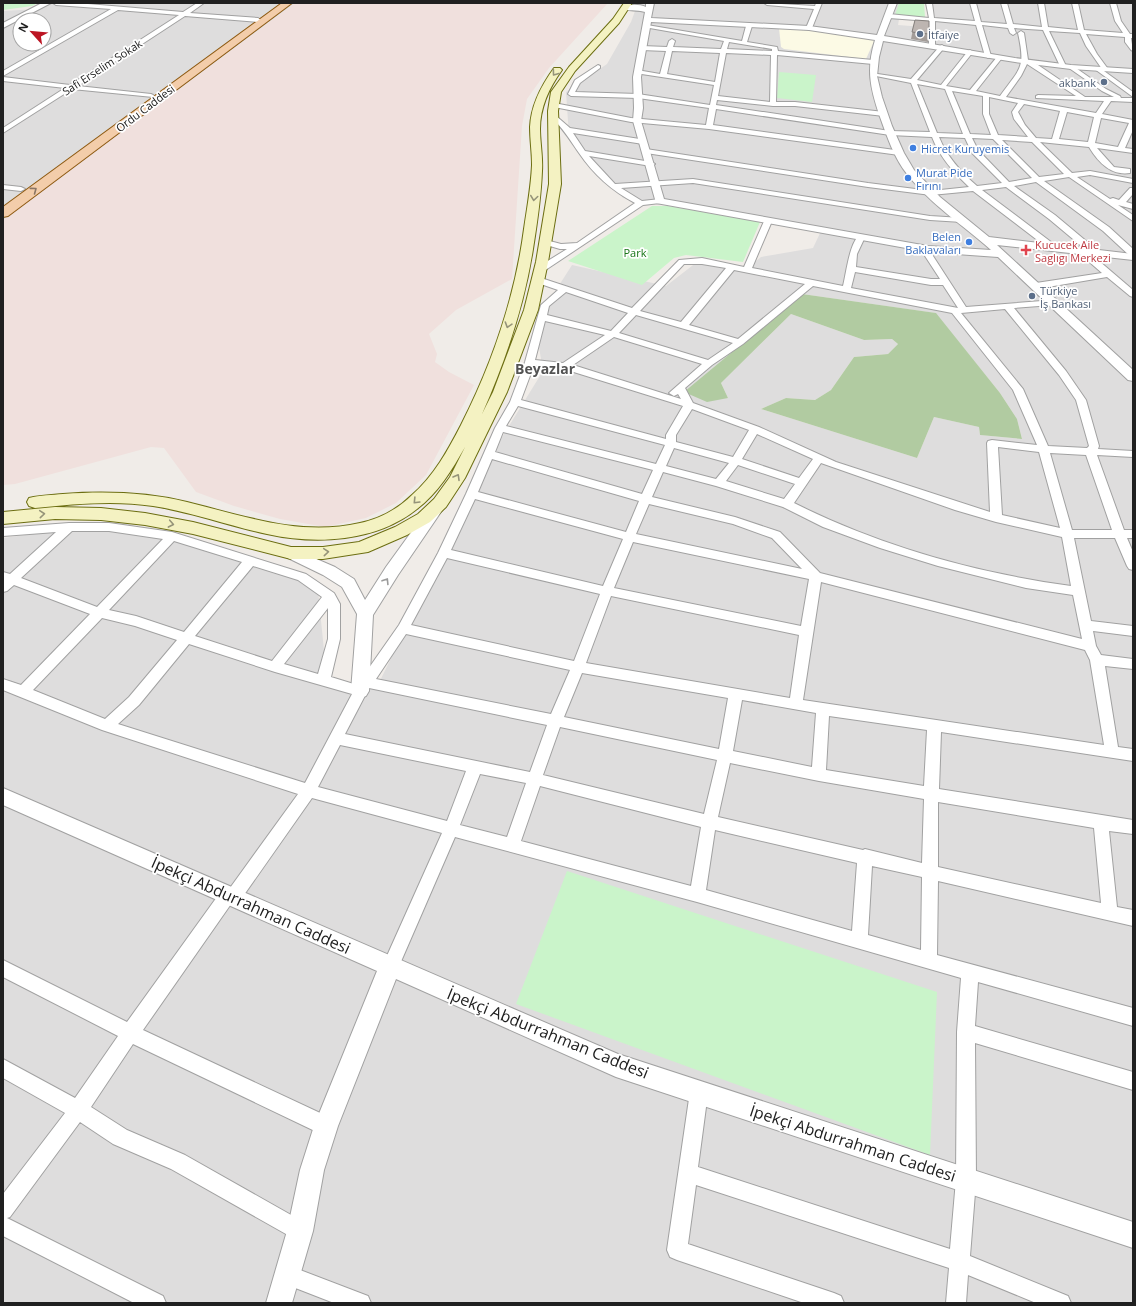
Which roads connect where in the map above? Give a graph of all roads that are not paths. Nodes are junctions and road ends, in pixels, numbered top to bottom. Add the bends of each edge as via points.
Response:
1 (47, 3) edge
2 (56, 3) edge
3 (125, 3) edge
4 (201, 3) edge
5 (283, 3) edge
6 (288, 3) edge
7 (767, 3) edge
8 (893, 3) edge
9 (929, 3) edge
10 (973, 3) edge
11 (1004, 3) edge
12 (1041, 3) edge
13 (1075, 3) edge
14 (1113, 3) edge
15 (624, 5) edge
16 (818, 6) edge
17 (117, 8) junction
18 (649, 11) edge
19 (184, 14) junction
20 (258, 20) junction
21 (932, 20) junction
22 (889, 21) junction
23 (978, 23) junction
24 (3, 26) edge
25 (749, 26) junction
26 (925, 26) edge
27 (1010, 26) junction
28 (933, 27) junction
29 (940, 27) dead end
30 (809, 28) junction
31 (1045, 29) junction
32 (975, 30) dead end
33 (674, 31) junction
34 (982, 31) junction
35 (1081, 31) junction
36 (1013, 32) junction
37 (1021, 33) junction
38 (1048, 36) junction
39 (880, 38) junction
40 (1085, 39) junction
41 (727, 40) junction
42 (744, 42) junction
43 (1131, 42) edge
44 (932, 45) junction
45 (942, 47) junction
46 (642, 48) junction
47 (672, 49) junction
48 (723, 51) junction
49 (970, 52) junction
50 (775, 53) junction
51 (988, 56) junction
52 (999, 58) junction
53 (873, 62) junction
54 (1025, 62) junction
55 (1067, 66) junction
56 (598, 67) dead end
57 (1102, 69) junction
58 (1133, 70) edge
59 (637, 72) junction
60 (3, 74) edge
61 (873, 74) junction
62 (664, 76) junction
63 (3, 79) edge
64 (913, 82) junction
65 (718, 84) junction
66 (71, 86) junction
67 (945, 87) junction
68 (972, 92) junction
69 (986, 95) junction
70 (151, 96) junction
71 (638, 96) junction
72 (1133, 96) edge
73 (714, 98) junction
74 (1002, 98) junction
75 (1085, 99) junction
76 (1108, 99) junction
77 (1122, 100) junction
78 (1133, 100) edge
79 (1022, 101) junction
80 (1033, 103) junction
81 (773, 104) junction
82 (812, 105) junction
83 (711, 107) junction
84 (1064, 109) junction
85 (553, 111) junction
86 (1081, 112) junction
87 (884, 114) junction
88 (1098, 116) junction
89 (637, 121) junction
90 (801, 121) junction
91 (1133, 122) edge
92 (708, 127) junction
93 (568, 130) junction
94 (3, 131) edge
95 (890, 134) junction
96 (934, 134) junction
97 (966, 136) junction
98 (995, 137) junction
99 (1032, 139) junction
100 (1055, 141) junction
101 (643, 142) junction
102 (1092, 144) junction
103 (1121, 149) junction
104 (646, 151) junction
105 (583, 153) junction
106 (899, 153) junction
107 (1133, 153) edge
108 (1097, 154) junction
109 (651, 164) junction
110 (1112, 169) junction
111 (1133, 172) edge
112 (1090, 173) junction
113 (1070, 175) junction
114 (1038, 180) junction
115 (1133, 181) edge
116 (656, 183) junction
117 (1007, 184) junction
118 (868, 185) junction
119 (612, 186) junction
120 (3, 187) edge
121 (21, 189) junction
122 (975, 189) junction
123 (1133, 190) edge
124 (931, 193) junction
125 (1098, 195) junction
126 (660, 201) junction
127 (864, 201) junction
128 (3, 202) edge
129 (641, 203) junction
130 (1120, 203) junction
131 (1133, 207) edge
132 (3, 213) edge
133 (1133, 219) edge
134 (962, 220) junction
135 (768, 221) junction
136 (861, 237) junction
137 (986, 240) junction
138 (546, 242) junction
139 (579, 245) junction
140 (1052, 247) junction
141 (928, 249) junction
142 (1082, 251) junction
143 (1095, 253) junction
144 (1002, 254) junction
145 (1133, 255) edge
146 (732, 267) junction
147 (852, 269) junction
148 (747, 271) junction
149 (1109, 274) junction
150 (539, 275) junction
151 (946, 282) junction
152 (811, 283) junction
153 (1036, 286) junction
154 (564, 289) junction
155 (846, 290) junction
156 (1133, 294) edge
157 (1052, 302) junction
158 (1009, 308) junction
159 (960, 311) junction
160 (634, 312) junction
161 (542, 317) junction
162 (684, 326) junction
163 (613, 334) junction
164 (740, 342) junction
165 (530, 362) junction
166 (709, 363) junction
167 (566, 366) junction
168 (1133, 377) edge
169 (680, 388) junction
170 (668, 398) junction
171 (515, 402) junction
172 (689, 405) junction
173 (500, 428) junction
174 (755, 429) junction
175 (671, 444) junction
176 (1044, 449) junction
177 (1090, 452) junction
178 (488, 454) junction
179 (1133, 454) edge
180 (819, 458) junction
181 (736, 461) junction
182 (660, 469) junction
183 (719, 483) junction
184 (802, 483) junction
185 (472, 494) junction
186 (645, 499) junction
187 (440, 503) junction
188 (787, 504) junction
189 (3, 505) edge
190 (3, 518) edge
191 (996, 518) junction
192 (69, 527) junction
193 (3, 532) edge
194 (1067, 534) junction
195 (1133, 534) edge
196 (1120, 535) junction
197 (172, 536) junction
198 (630, 537) junction
199 (291, 553) junction
200 (444, 553) junction
201 (250, 561) junction
202 (1133, 566) edge
203 (816, 576) junction
204 (6, 581) edge
205 (607, 591) junction
206 (1078, 591) junction
207 (330, 596) junction
208 (98, 612) junction
209 (365, 614) junction
210 (1085, 625) junction
211 (402, 628) junction
212 (1133, 631) edge
213 (806, 632) junction
214 (187, 637) junction
215 (1090, 646) junction
216 (1097, 660) junction
217 (1133, 664) edge
218 (274, 667) junction
219 (578, 667) junction
220 (323, 681) junction
221 (3, 684) edge
222 (363, 687) junction
223 (23, 692) junction
224 (736, 694) junction
225 (796, 705) junction
226 (823, 709) junction
227 (555, 722) junction
228 (934, 724) junction
229 (107, 726) junction
230 (335, 738) junction
231 (1112, 752) junction
232 (1133, 755) edge
233 (725, 756) junction
234 (475, 767) junction
235 (819, 775) junction
236 (536, 779) junction
237 (309, 791) junction
238 (931, 795) junction
239 (3, 796) edge
240 (709, 822) junction
241 (1101, 823) junction
242 (1133, 827) edge
243 (451, 830) junction
244 (512, 844) junction
245 (865, 856) junction
246 (930, 872) junction
247 (697, 895) junction
248 (231, 896) junction
249 (1110, 913) junction
250 (1133, 918) edge
251 (859, 940) junction
252 (930, 961) junction
253 (390, 967) junction
254 (3, 968) edge
255 (970, 972) junction
256 (1133, 1016) edge
257 (130, 1032) junction
258 (966, 1032) junction
259 (3, 1068) edge
260 (1133, 1081) edge
261 (699, 1092) junction
262 (78, 1110) junction
263 (326, 1126) junction
264 (688, 1173) junction
265 (966, 1180) junction
266 (3, 1222) edge
267 (300, 1230) junction
268 (1133, 1235) edge
269 (960, 1262) junction
270 (288, 1275) junction
271 (156, 1303) edge
272 (280, 1303) edge
273 (362, 1303) edge
274 (834, 1303) edge
275 (956, 1303) edge
276 (1061, 1303) edge

1 - 24 street
2 - 17 street
3 - 17 street
4 - 19 street, Safi Erselim Sokak
5 - 20 main road, Ordu Caddesi
132 -> 6 main road, Ordu Caddesi
7 - 16 street
8 - 22 street
9 - 21 street
10 - 23 street
11 - 27 street
12 - 31 street
13 - 35 street
14 - 43 street via 1118,21
15 - 18 street
15 - 85 main road via 616,21 572,69 556,92
15 -> 189 main road via 575,49 543,91 535,128 537,159 529,231 513,311 478,407 448,464 413,505 384,522 357,530 327,534 276,530 167,502 120,498 68,499
16 - 30 street
17 - 19 street
17 - 60 street
18 - 25 street
18 - 33 street
18 - 46 street
19 - 20 street
19 - 66 street, Safi Erselim Sokak
20 - 70 main road, Ordu Caddesi
21 - 22 street
21 - 23 street
21 - 28 street
22 - 39 street
23 - 27 street
23 - 34 street
25 - 30 street
25 - 42 street
26 - 28 street
27 - 31 street
27 - 36 street
28 - 29 street
28 - 44 street
30 - 39 street
31 - 35 street
31 - 38 street
32 - 34 street
33 - 41 street
33 - 47 street
34 - 36 street
34 - 51 street
35 - 40 street
35 - 43 street
36 - 37 street
37 - 38 street
37 - 54 street
38 - 40 street
38 - 55 street
39 - 44 street
39 - 53 street
40 - 43 street
40 - 57 street
41 - 42 street
41 - 48 street
42 - 50 street via 776,48
44 - 45 street
45 - 49 street
45 - 64 street
46 - 47 street
46 - 59 street
47 - 48 street
47 - 62 street
48 - 50 street
48 - 65 street
49 - 51 street
49 - 67 street
50 - 53 street
50 - 81 street
51 - 52 street
52 - 54 street
52 - 68 street
53 - 61 street
54 - 55 street
54 - 74 street
54 - 75 street via 1036,66 1048,79
55 - 57 street
55 - 77 street
56 - 71 street via 577,82 572,88 572,94
57 - 58 street
57 - 72 street
59 - 62 street
59 - 71 street
61 - 64 street
61 - 87 street
62 - 65 street
63 - 66 street
64 - 67 street
64 - 96 street
65 - 73 street
66 - 70 street
66 - 94 street, Safi Erselim Sokak
67 - 68 street
67 - 97 street
68 - 69 street
69 - 74 street
69 - 98 street via 986,114
70 - 121 main road, Ordu Caddesi
71 - 83 street
71 - 89 street
73 - 81 street
73 - 83 street
74 - 79 street
75 - 76 street
75 - 80 street via 1039,94
75 - 86 street
76 - 77 street
76 - 88 street
77 - 78 street
79 - 80 street
79 - 99 street via 1015,115
80 - 84 street
81 - 82 street
82 - 87 street
82 - 90 street
83 - 90 street
83 - 92 street
84 - 86 street
84 - 100 street
85 - 89 street
85 - 93 street
85 - 138 main road via 555,184
86 - 88 street
87 - 95 street
88 - 91 street
88 - 102 street
89 - 92 street
89 - 101 street
90 - 95 street
91 - 103 street
92 - 106 street
93 - 101 street
93 - 105 street
95 - 96 street
95 - 106 street
96 - 97 street
96 - 122 street via 939,146 958,173
97 - 98 street
97 - 117 street via 975,151
98 - 99 street
98 - 114 street
99 - 100 street
99 - 113 street
100 - 102 street
101 - 104 street
102 - 103 street
102 - 108 street
103 - 107 street
104 - 109 street
104 - 118 street
105 - 109 street
105 - 119 street
106 - 124 street via 909,171
107 - 108 street
108 - 110 street
109 - 116 street
110 - 111 street
110 - 112 street
112 - 113 street
112 - 115 street
113 - 114 street
113 - 125 street
114 - 117 street
114 - 145 street via 1106,230
116 - 119 street
116 - 126 street
116 - 127 street via 693,181
117 - 122 street
117 - 143 street
118 - 124 street
118 - 127 street
119 - 129 street
120 - 121 street
121 - 128 main road, Ordu Caddesi
122 - 124 street
122 - 140 street
123 - 130 street
124 - 134 street
125 - 130 street
125 - 133 street
126 - 129 street
126 - 135 street
127 - 134 street via 930,218
129 - 139 street
130 - 131 street
134 - 137 street
135 - 136 street
135 - 148 street
136 - 141 street
136 - 147 street via 853,254
137 - 140 street
137 - 144 street
138 - 139 street via 560,247
138 - 150 main road
139 - 150 street
140 - 142 street
141 - 144 street
141 - 151 street via 929,256
142 - 143 street
142 - 149 street
143 - 145 street
144 - 153 street
146 - 148 street
146 - 160 street via 702,261 682,262
146 - 162 street
147 - 151 street via 931,282
147 - 155 street
148 - 152 street
149 - 153 street
149 - 156 street
150 - 154 street
187 -> 150 main road via 457,478 500,392 531,310
151 - 159 street
152 - 155 street
152 - 164 street
153 - 157 street
154 - 160 street
154 - 161 street via 545,305
155 - 159 street
157 - 158 street
157 - 168 street
158 - 159 street
158 - 177 street via 1064,373 1081,400 1094,446
159 - 176 street via 1018,389
160 - 162 street
160 - 163 street
161 - 163 street
161 - 165 street
162 - 164 street
163 - 166 street
163 - 167 street
164 - 166 street
165 - 167 street
165 - 171 street
166 - 169 street
167 - 170 street
169 - 170 street
169 - 172 street
170 - 172 street
171 - 173 street
171 - 175 street
172 - 174 street
172 - 175 street via 672,435
173 - 178 street
173 - 182 street
174 - 180 street
174 - 181 street
175 - 181 street
175 - 182 street
176 - 177 street
176 - 191 street via 992,443
176 - 194 street
177 - 179 street
177 - 196 street
178 - 185 street
178 - 186 street
180 - 184 street
180 - 191 street
181 - 183 street
181 - 184 street
182 - 183 street
182 - 186 street
183 - 188 street
184 - 188 street
185 - 198 street
185 - 200 street
186 - 198 street
186 - 203 street via 735,521 776,535
199 -> 187 main road via 323,553 362,548 401,531
209 -> 187 street
188 - 206 street via 827,524 942,563 1026,584
190 -> 199 main road via 55,513 101,514 145,519
191 - 194 street
192 - 193 street
192 - 197 street via 109,527
192 - 204 street
194 - 196 street
194 - 206 street
195 - 196 street
196 - 202 street
197 - 201 street
197 - 208 street
198 - 203 street
198 - 205 street
199 - 209 street via 348,583
200 - 205 street
200 - 211 street
201 - 207 street via 302,577
201 - 214 street
203 - 213 street
203 - 215 street
204 - 208 street
205 - 213 street
205 - 219 street
206 - 210 street
207 - 218 street
207 - 220 street via 334,604 334,639
208 - 214 street
208 - 223 street
209 - 222 street
210 - 212 street
210 - 215 street
211 - 219 street
211 - 222 street
213 - 225 street
214 - 218 street
214 - 229 street via 134,701
215 - 216 street
216 - 217 street
216 - 231 street
218 - 220 street
219 - 224 street
219 - 227 street
220 - 222 street
221 - 223 street
222 - 227 street
222 - 230 street
223 - 229 street
224 - 225 street
224 - 233 street
225 - 226 street
226 - 228 street
226 - 235 street
227 - 233 street
227 - 236 street
228 - 231 street
228 - 238 street
229 - 237 street
230 - 234 street
230 - 237 street
231 - 232 street
233 - 235 street
233 - 240 street
234 - 236 street
234 - 243 street
235 - 238 street
236 - 240 street
236 - 244 street
237 - 243 street
237 - 248 street
238 - 241 street
238 - 246 street
239 - 248 street, İpekçi Abdurrahman Caddesi
240 - 245 street
240 - 247 street
241 - 242 street
241 - 249 street
243 - 244 street
243 - 253 street
244 - 247 street
245 - 246 street
245 - 251 street
246 - 249 street
246 - 252 street
247 - 251 street
248 - 253 street, İpekçi Abdurrahman Caddesi
248 - 257 street
249 - 250 street
251 - 252 street
252 - 255 street
253 - 261 street, İpekçi Abdurrahman Caddesi via 616,1065
253 - 263 street
254 - 257 street
255 - 256 street
255 - 258 street
257 - 262 street
257 - 263 street
258 - 260 street
258 - 265 street
259 - 262 street
261 - 264 street
261 - 265 street, İpekçi Abdurrahman Caddesi
262 - 266 street
262 - 267 street via 120,1136 178,1162
263 - 267 street via 312,1170
264 - 269 street
264 - 274 street via 677,1250
265 - 268 street, İpekçi Abdurrahman Caddesi
265 - 269 street
266 - 271 street
267 - 270 street
269 - 275 street
269 - 276 street
270 - 272 street
270 - 273 street

